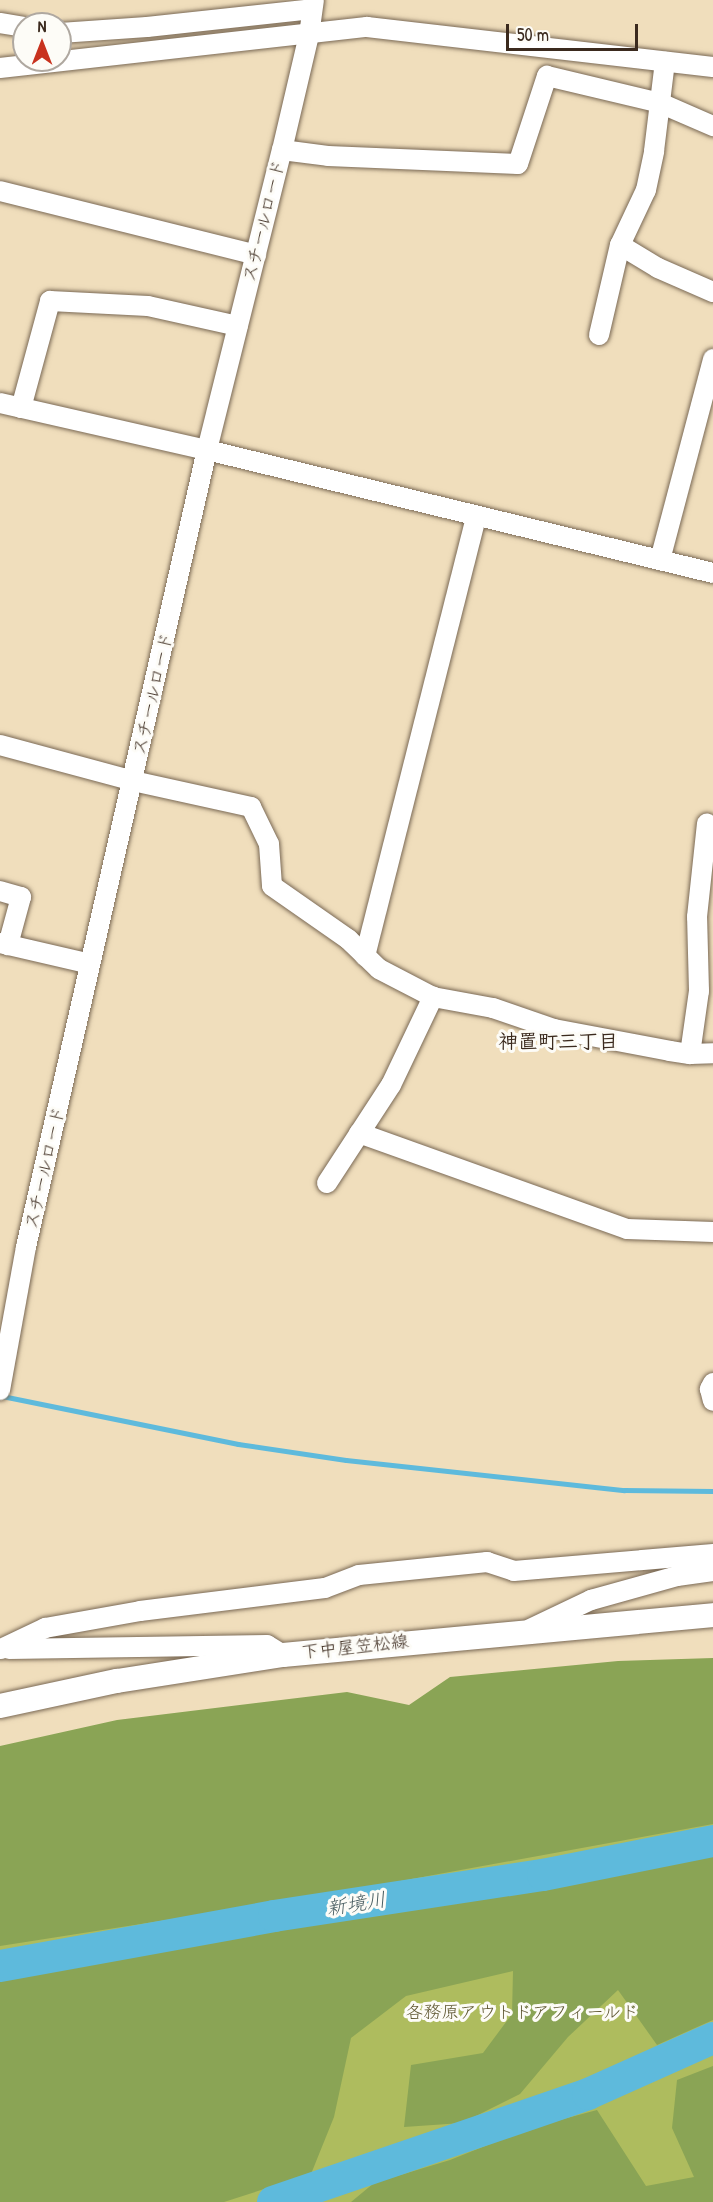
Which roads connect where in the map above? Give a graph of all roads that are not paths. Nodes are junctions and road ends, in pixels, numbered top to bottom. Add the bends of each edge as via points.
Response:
1 (313, 4) edge
2 (72, 32) edge
3 (309, 34) junction
4 (665, 62) junction
5 (713, 67) edge
6 (0, 68) edge
7 (660, 103) junction
8 (713, 126) edge
9 (282, 150) junction
10 (0, 192) edge
11 (620, 245) junction
12 (256, 255) junction
13 (713, 292) edge
14 (238, 326) junction
15 (599, 335) dead end
16 (713, 359) edge
17 (0, 403) edge
18 (21, 408) junction
19 (207, 450) junction
20 (476, 516) junction
21 (660, 560) junction
22 (713, 573) edge
23 (0, 745) edge
24 (134, 781) junction
25 (707, 824) dead end
26 (0, 891) edge
27 (4, 944) edge
28 (365, 956) junction
29 (90, 964) junction
30 (433, 997) junction
31 (713, 1053) edge
32 (690, 1054) junction
33 (359, 1133) junction
34 (327, 1182) dead end
35 (713, 1232) edge
36 (713, 1383) edge
37 (1, 1385) edge
38 (713, 1401) edge
39 (713, 1554) edge
40 (713, 1571) edge
41 (713, 1615) edge
42 (528, 1630) junction
43 (1, 1648) edge
44 (283, 1654) junction
45 (0, 1706) edge

1 - 2 street via 147,27
1 - 3 street, スチールロード
3 - 4 street via 367,27
3 - 6 street
3 - 9 street, スチールロード
4 - 5 street
4 - 7 street
7 - 8 street
7 - 9 street via 547,76 518,164 328,156
7 - 11 street via 646,190
9 - 12 street, スチールロード
10 - 12 street
11 - 13 street via 658,268
11 - 15 street
12 - 14 street, スチールロード
14 - 18 street via 148,306 50,301
14 - 19 street, スチールロード
16 - 21 street
17 - 18 street
18 - 19 street
19 - 20 street
19 - 24 street, スチールロード
20 - 21 street
20 - 28 street
21 - 22 street
23 - 24 street
24 - 28 street via 251,807 269,844 272,886 348,939
24 - 29 street, スチールロード
25 - 32 street via 697,917 699,991
26 - 27 street via 21,897
27 - 29 street
28 - 30 street via 379,969
29 - 37 street, スチールロード via 26,1247
30 - 32 street via 493,1008 554,1029
30 - 33 street via 391,1085
31 - 32 street
33 - 34 street
33 - 35 street via 627,1229
36 - 38 street
39 - 43 street via 514,1571 487,1562 359,1575 325,1588 140,1611 45,1628
40 - 42 street via 677,1576 591,1600
41 - 42 main road, 下中屋笠松線
42 - 44 main road, 下中屋笠松線
43 - 44 street via 267,1645
44 - 45 main road, 下中屋笠松線 via 117,1681

